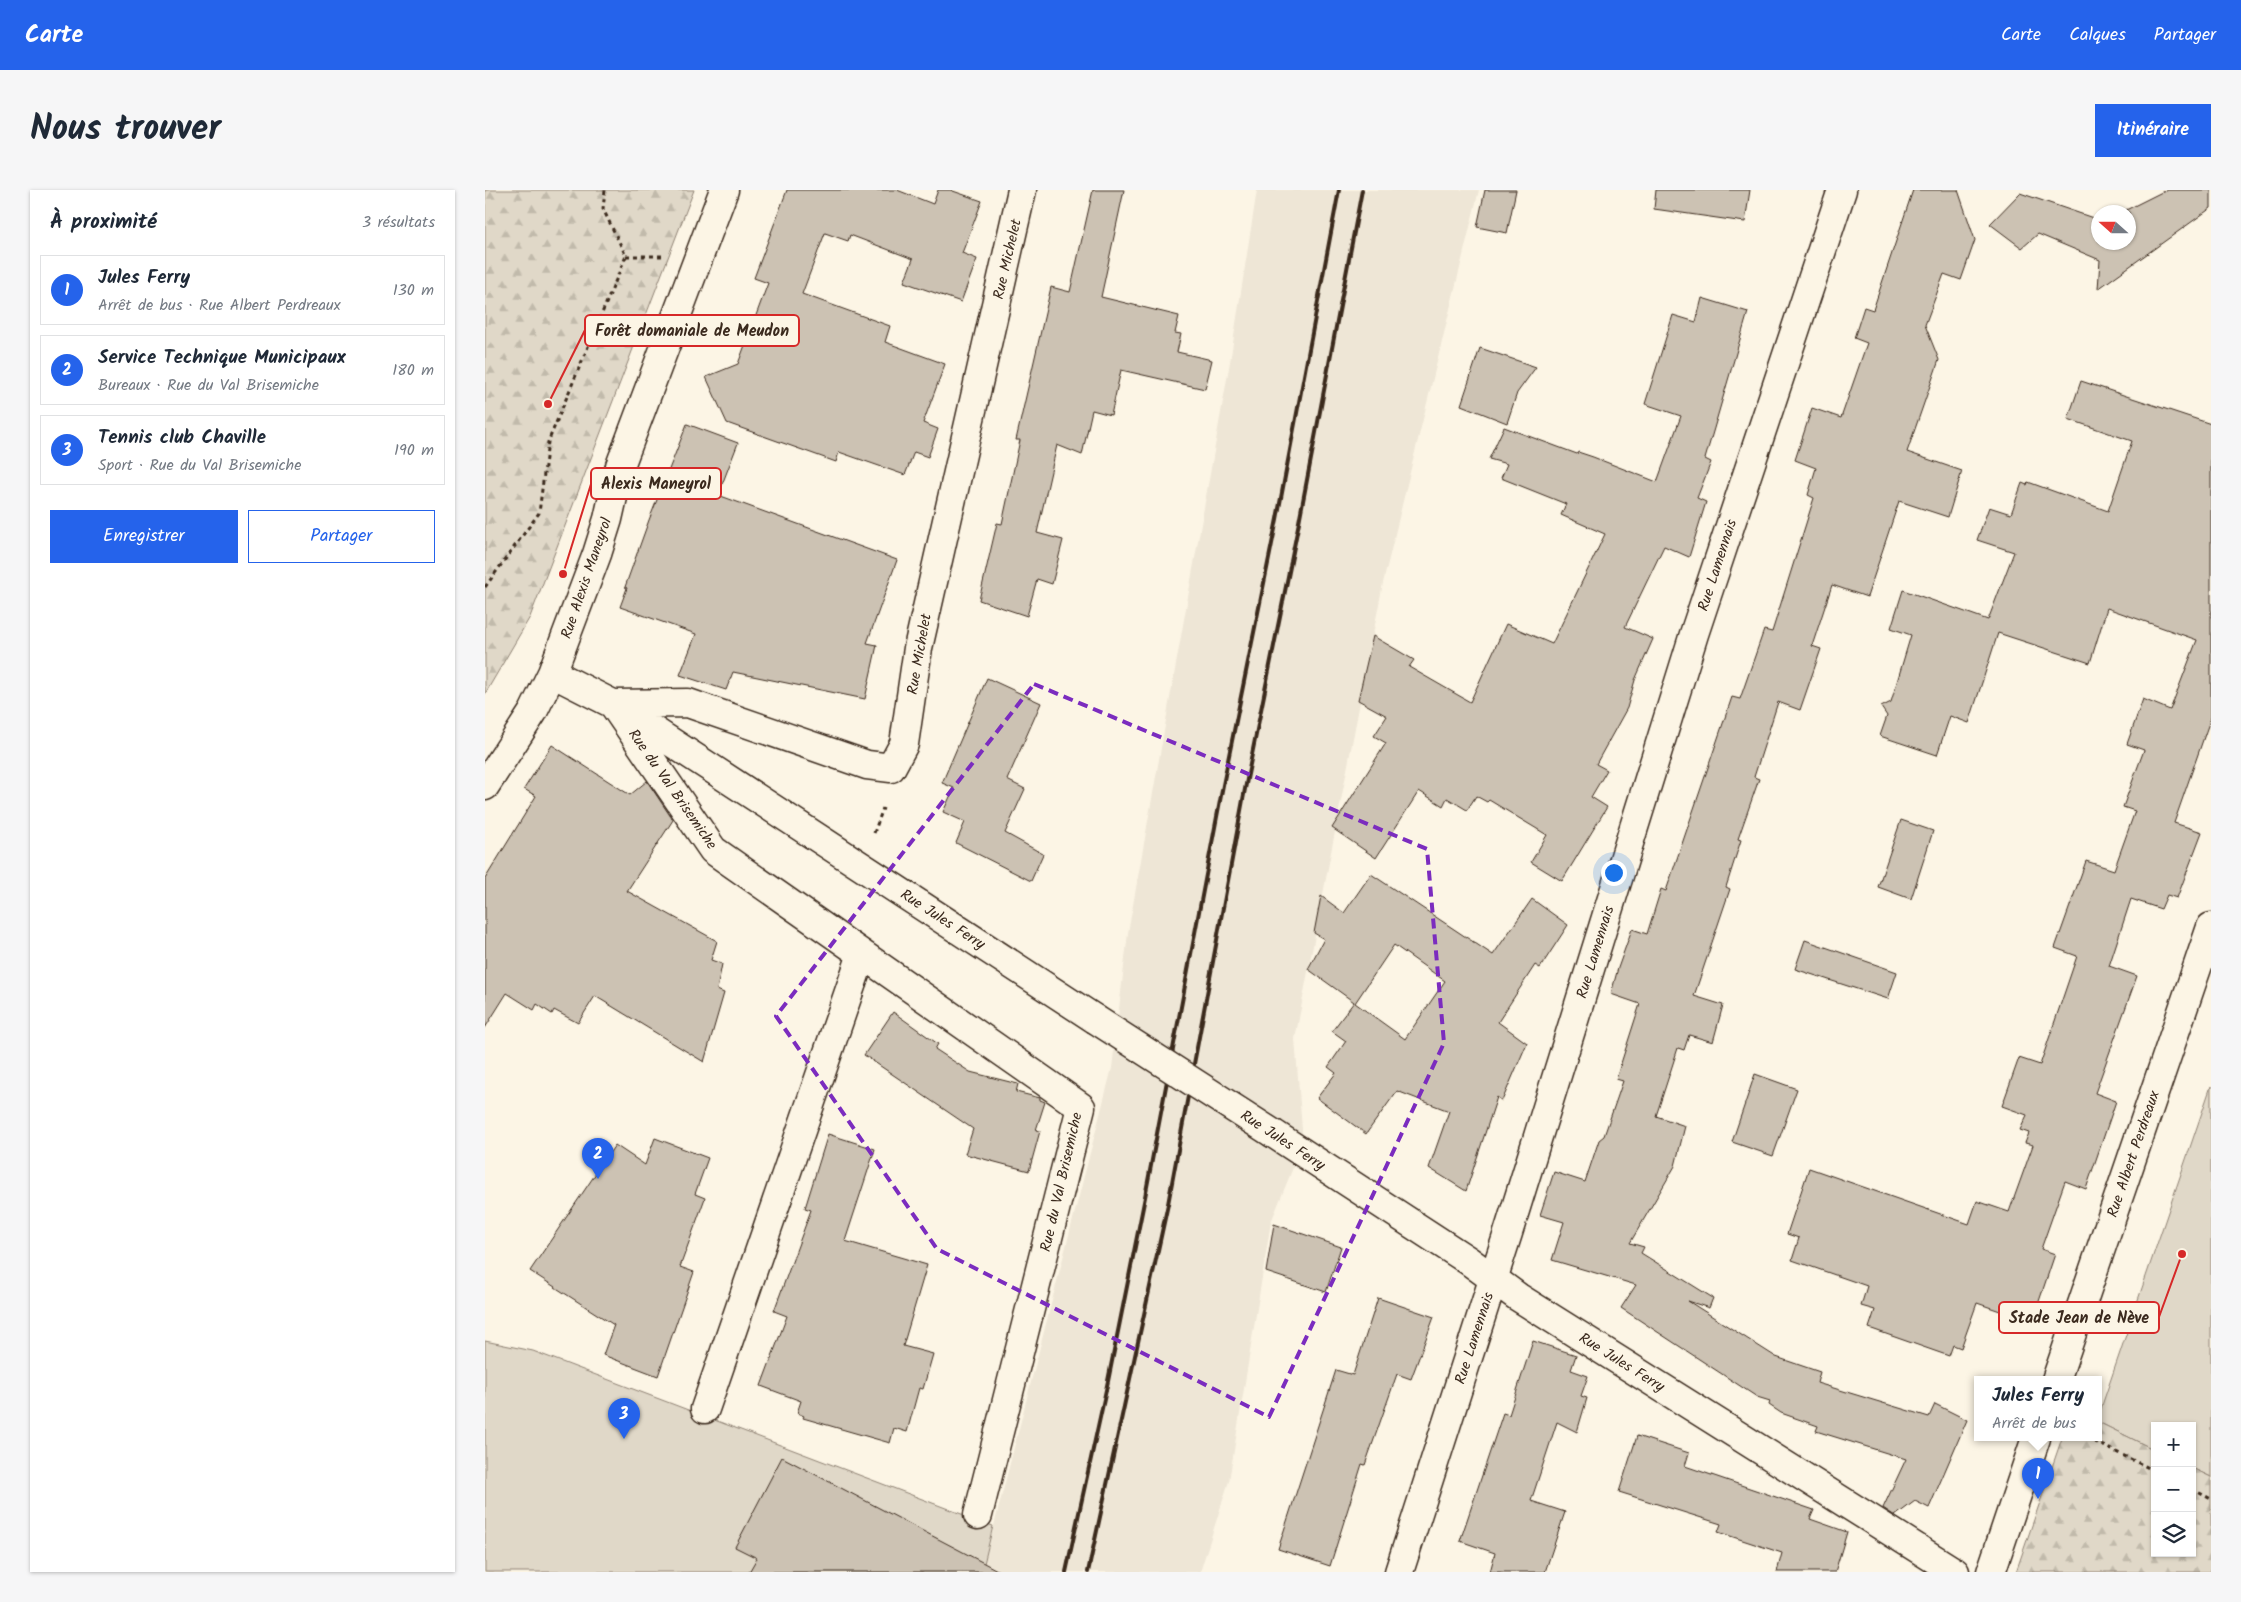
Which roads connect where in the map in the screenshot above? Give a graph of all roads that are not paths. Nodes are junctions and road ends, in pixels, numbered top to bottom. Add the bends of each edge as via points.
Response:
1 (724, 190) edge
2 (1022, 190) edge
3 (1842, 190) edge
4 (552, 673) junction
5 (613, 704) junction
6 (485, 786) edge
7 (2211, 927) edge
8 (861, 954) junction
9 (1493, 1279) junction
10 (2057, 1376) edge
11 (705, 1409) dead end
12 (2035, 1441) edge
13 (978, 1515) dead end
14 (1399, 1572) edge
15 (1955, 1572) edge
16 (1991, 1572) edge

1 - 4 street, Rue Alexis Maneyrol via 620,466 597,554
2 - 5 street, Rue Michelet via 918,648 904,744 891,768 867,765 688,703
3 - 9 street, Rue Lamennais via 1694,634
4 - 5 street, Rue Michelet
4 - 6 street, Rue Alexis Maneyrol via 533,712
5 - 8 street, Rue du Val Brisemiche via 713,850
5 - 9 street, Rue Jules Ferry, bridge
7 - 10 street, Rue Albert Perdreaux
8 - 11 street
8 - 13 street, Rue du Val Brisemiche via 1081,1108
9 - 14 street, Rue Lamennais
9 - 15 street, Rue Jules Ferry
12 - 16 street

